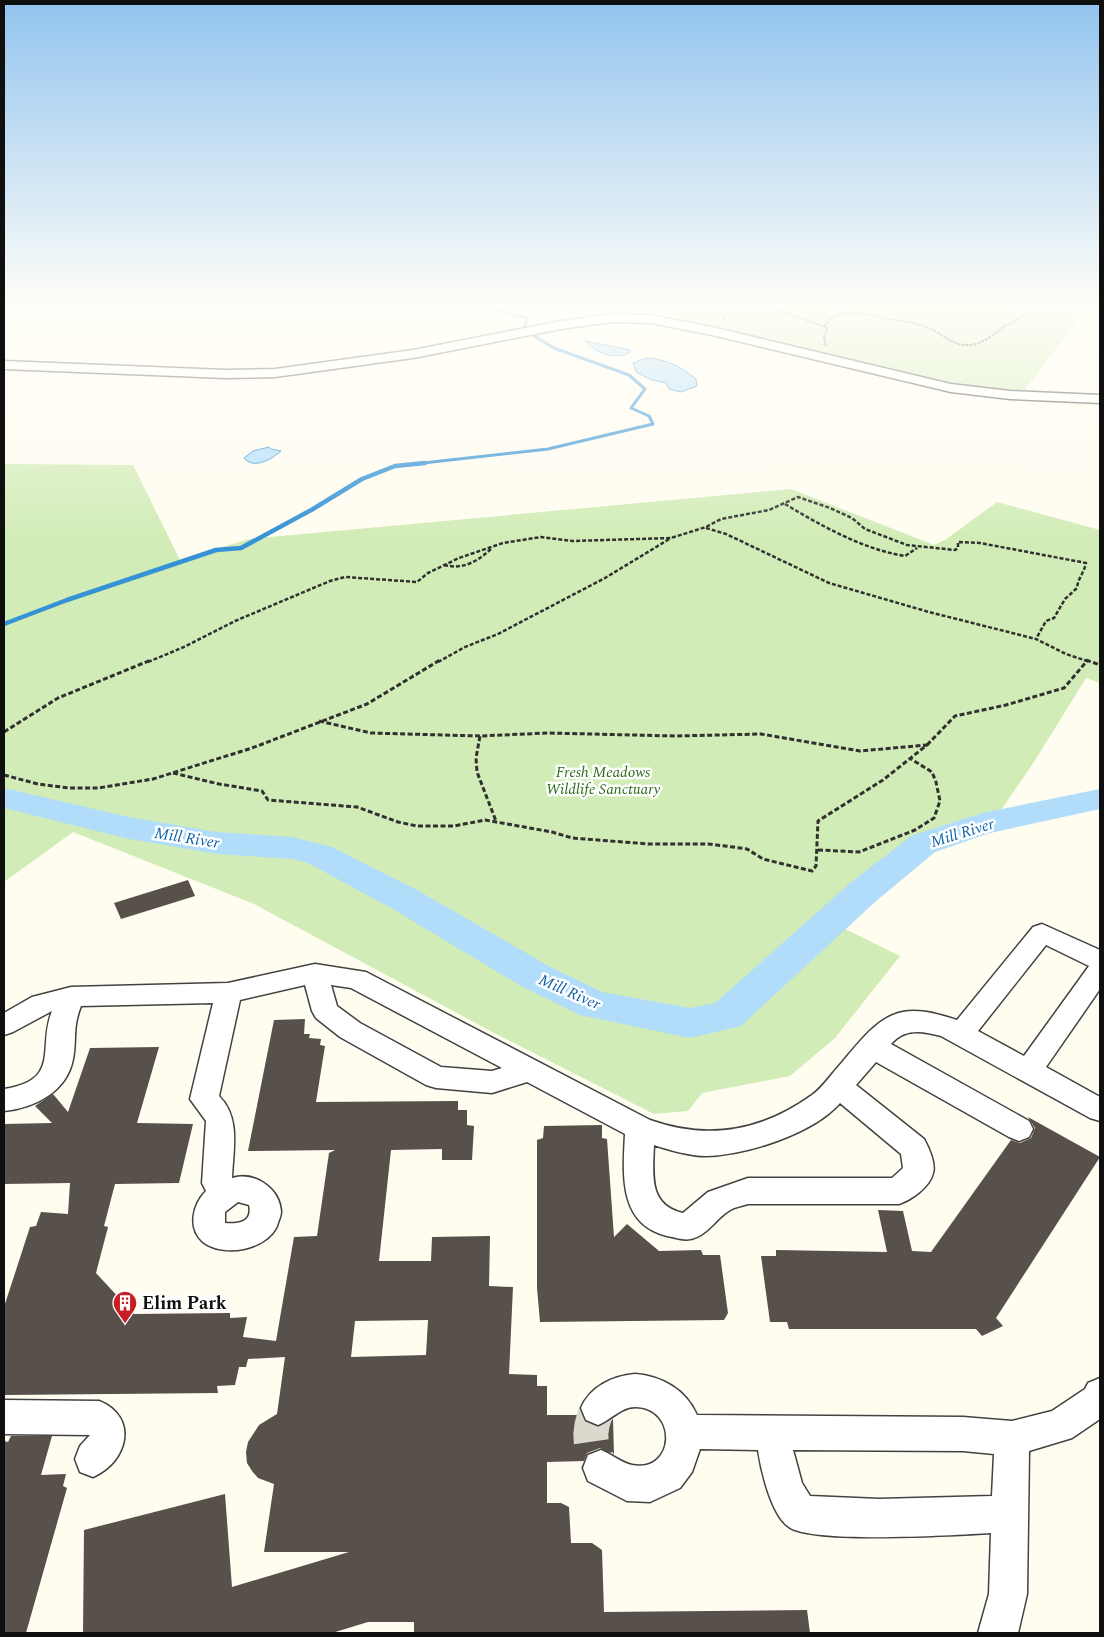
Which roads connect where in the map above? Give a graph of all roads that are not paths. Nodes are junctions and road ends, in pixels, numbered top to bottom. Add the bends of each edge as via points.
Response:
1 (936, 384) edge
2 (1100, 399) edge
3 (1100, 961) edge
4 (1100, 970) edge
5 (315, 973) junction
6 (228, 993) junction
7 (71, 997) junction
8 (4, 1025) edge
9 (961, 1034) junction
10 (873, 1047) junction
11 (530, 1070) junction
12 (1028, 1071) junction
13 (838, 1086) junction
14 (4, 1100) edge
15 (1100, 1110) edge
16 (640, 1128) junction
17 (1019, 1129) dead end
18 (224, 1195) dead end
19 (1100, 1395) edge
20 (598, 1408) tunnel mouth
21 (4, 1417) edge
22 (685, 1432) junction
23 (772, 1433) junction
24 (1012, 1438) junction
25 (93, 1459) dead end
26 (600, 1468) tunnel mouth
27 (1010, 1513) junction
28 (998, 1633) edge

1 - 2 street via 1010,395
3 - 9 street via 1042,933
4 - 12 street
5 - 6 street
5 - 11 street via 357,979
5 - 11 street via 325,1011 350,1030 436,1077 492,1082
6 - 7 street
6 - 18 street via 204,1099 216,1111 220,1121 217,1183
7 - 8 street via 41,1004
7 - 14 street via 61,1026 59,1063 52,1076 33,1091
9 - 10 street via 925,1022 902,1022 885,1033
9 - 12 street
10 - 13 street
10 - 17 street
11 - 16 street
12 - 15 street
13 - 16 street via 824,1102 787,1125 747,1139 705,1144 665,1137
13 - 16 street via 914,1148 919,1172 899,1191 748,1191 719,1201 688,1227 661,1221 642,1201 638,1170
19 - 24 street via 1097,1401 1060,1426
20 - 22 street via 610,1397 624,1391 656,1394 679,1416
21 - 25 street via 99,1418 108,1429 106,1443
22 - 23 street
22 - 26 street via 679,1462 670,1474 657,1482 642,1485 626,1483
23 - 24 street via 963,1434
23 - 27 street via 779,1468 792,1504 801,1514 934,1518
24 - 27 street
27 - 28 street via 1008,1594

